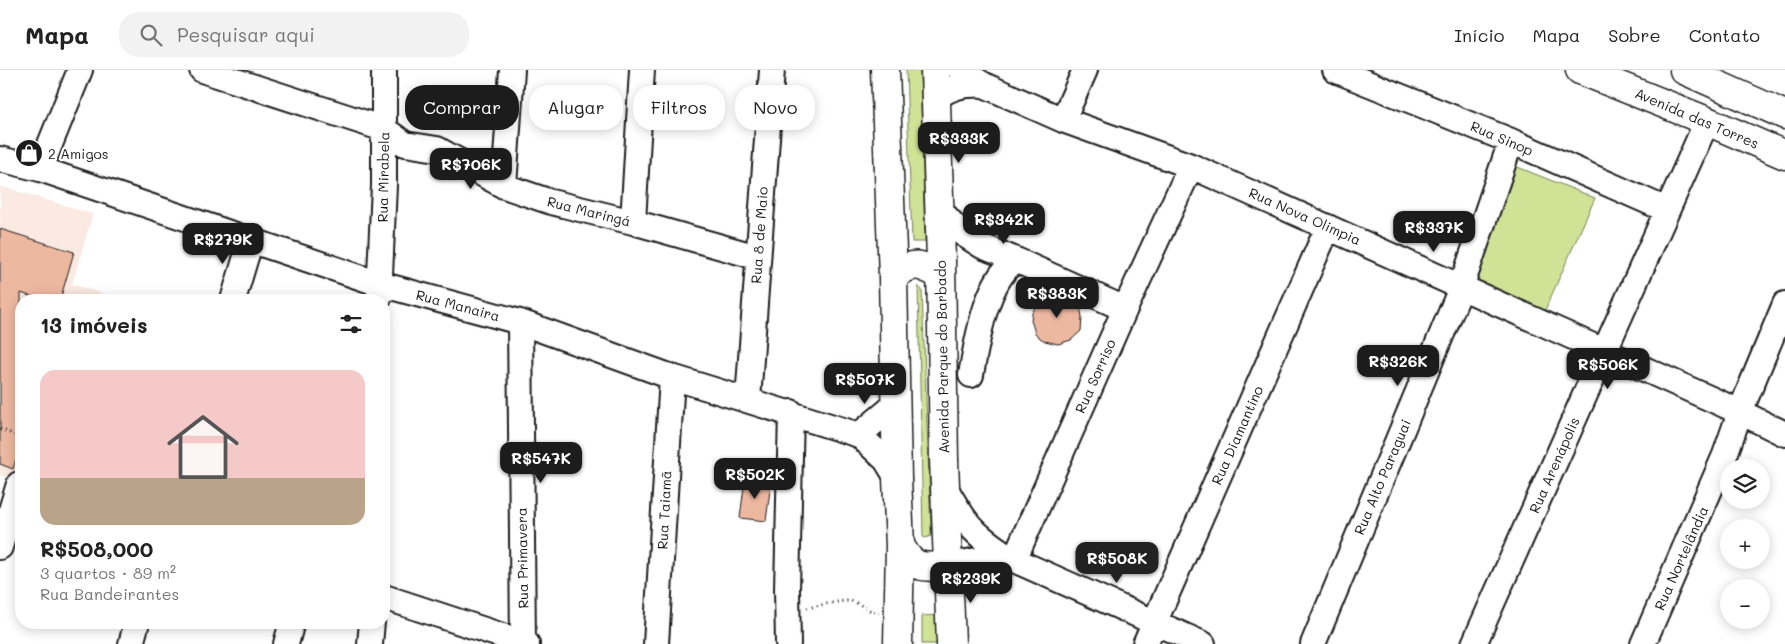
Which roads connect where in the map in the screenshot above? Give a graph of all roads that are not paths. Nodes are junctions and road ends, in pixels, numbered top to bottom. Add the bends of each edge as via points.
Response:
1 (80, 70) edge
2 (202, 70) edge
3 (384, 70) edge
4 (512, 70) edge
5 (642, 70) edge
6 (772, 70) edge
7 (885, 70) edge
8 (935, 70) edge
9 (960, 70) edge
10 (1085, 70) edge
11 (1335, 70) edge
12 (1580, 70) edge
13 (1684, 70) edge
14 (984, 85) junction
15 (936, 98) junction
16 (1785, 115) edge
17 (1063, 120) junction
18 (1707, 121) junction
19 (384, 130) junction
20 (1785, 135) edge
21 (1511, 141) junction
22 (1754, 142) junction
23 (1785, 155) edge
24 (0, 159) edge
25 (1191, 166) junction
26 (40, 169) junction
27 (504, 186) junction
28 (939, 209) junction
29 (1667, 210) junction
30 (633, 222) junction
31 (1328, 227) junction
32 (251, 240) junction
33 (982, 246) junction
34 (757, 257) junction
35 (1016, 260) junction
36 (941, 268) junction
37 (893, 277) junction
38 (1461, 288) junction
39 (379, 292) edge
40 (235, 294) edge
41 (390, 294) edge
42 (1785, 304) edge
43 (1125, 309) junction
44 (520, 322) junction
45 (1604, 351) junction
46 (971, 375) dead end
47 (672, 377) junction
48 (748, 400) junction
49 (895, 405) junction
50 (791, 412) junction
51 (1740, 412) junction
52 (859, 434) junction
53 (1785, 434) edge
54 (897, 478) junction
55 (13, 483) edge
56 (945, 487) junction
57 (900, 545) junction
58 (0, 547) edge
59 (1014, 560) junction
60 (948, 566) junction
61 (390, 599) edge
62 (1155, 622) junction
63 (135, 629) edge
64 (290, 629) edge
65 (371, 629) edge
66 (524, 643) edge
67 (131, 644) edge
68 (286, 644) edge
69 (370, 644) edge
70 (656, 644) edge
71 (788, 644) edge
72 (898, 644) edge
73 (950, 644) edge
74 (1145, 644) edge
75 (1203, 644) edge
76 (1313, 644) edge
77 (1474, 644) edge
78 (1643, 644) edge

1 - 26 street
2 - 19 street, Rua Maringá
3 - 19 street, Rua Mirabela
4 - 27 street
5 - 30 street
6 - 34 street, Rua 8 de Maio
7 - 37 main road
8 - 15 main road, Avenida Parque do Barbado
9 - 14 street, Rua Nova Olimpia
10 - 17 street
11 - 21 street, Rua Sinop
12 - 18 main road, Avenida das Torres
13 - 16 main road
14 - 15 street, Rua Nova Olimpia via 956,87
14 - 17 street, Rua Nova Olimpia
15 - 28 main road, Avenida Parque do Barbado
17 - 25 street, Rua Nova Olimpia
18 - 22 main road, Avenida das Torres
18 - 29 street, Rua Arenápolis
19 - 27 street, Rua Maringá via 405,144 437,149
19 - 39 street, Rua Mirabela
20 - 22 main road via 1781,140 1768,143
21 - 29 street, Rua Sinop
21 - 38 street, Rua Alto Paraguai
22 - 23 main road, Avenida das Torres
24 - 26 street, Rua Manaira
25 - 31 street, Rua Nova Olimpia
25 - 43 street, Rua Sorriso
26 - 32 street, Rua Manaira
27 - 30 street, Rua Maringá via 551,202
28 - 33 street via 956,229
28 - 36 main road, Avenida Parque do Barbado
29 - 45 street, Rua Arenápolis
30 - 34 street, Rua Maringá
31 - 38 street, Rua Nova Olimpia
31 - 62 street, Rua Diamantino
32 - 39 street, Rua Manaira
32 - 40 street
33 - 35 street
33 - 36 street via 960,248
34 - 48 street, Rua 8 de Maio
35 - 43 street
35 - 46 street via 1007,266 989,299
36 - 37 main road via 912,265 904,267
36 - 56 main road, Avenida Parque do Barbado
37 - 49 main road
38 - 45 street, Rua Nova Olimpia
38 - 76 street, Rua Alto Paraguai
41 - 44 street, Rua Manaira
42 - 51 street, Rua Nortelândia
43 - 59 street, Rua Sorriso
44 - 47 street, Rua Manaira
44 - 66 street, Rua Primavera
45 - 51 street, Rua Nova Olimpia
45 - 77 street, Rua Arenápolis
47 - 48 street, Rua Manaira
47 - 70 street, Rua Taiamã
48 - 50 street, Rua Manaira
49 - 52 street
49 - 54 main road
50 - 52 street, Rua Manaira
50 - 71 street
51 - 53 street, Rua Nova Olimpia
51 - 78 street, Rua Nortelândia via 1725,455
52 - 54 street, Rua Manaira via 886,460
54 - 57 main road
55 - 58 street
56 - 59 street via 971,528 985,542
56 - 60 main road, Avenida Parque do Barbado
57 - 60 main road via 907,559 913,563
57 - 72 main road
59 - 60 street via 982,559
59 - 62 street
60 - 73 main road, Avenida Parque do Barbado
61 - 66 street
62 - 74 street, Rua Diamantino
62 - 75 street
63 - 67 street
64 - 68 street
65 - 69 street

